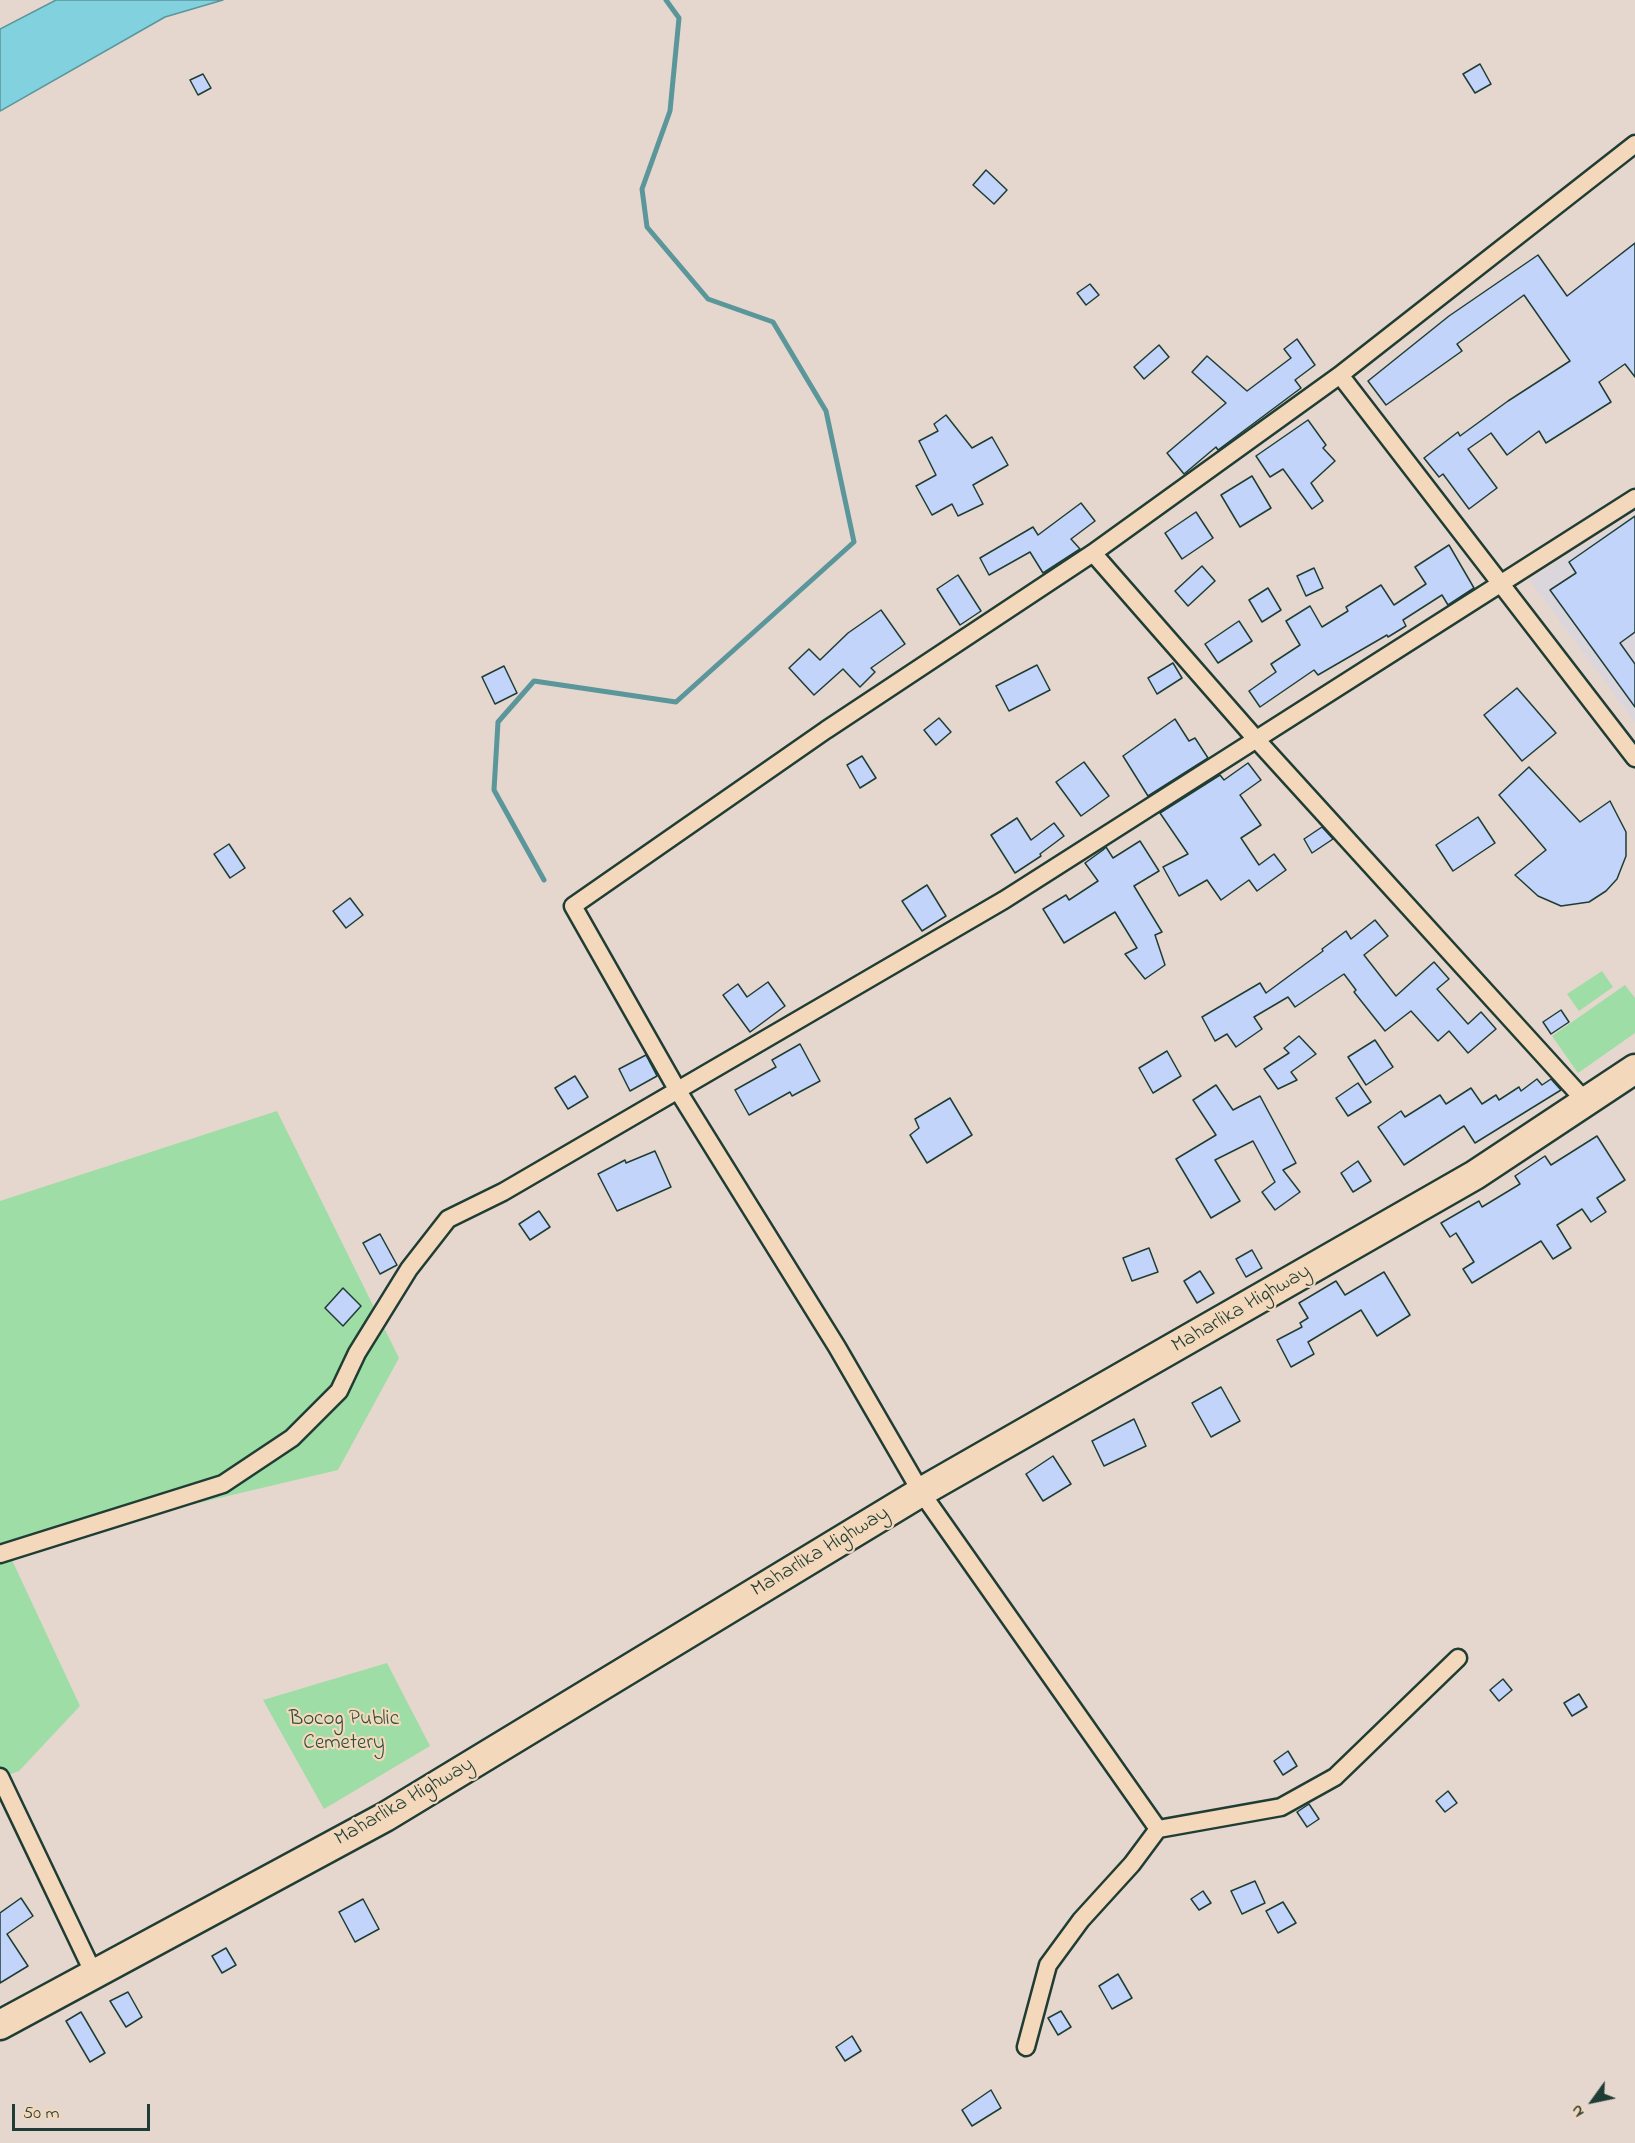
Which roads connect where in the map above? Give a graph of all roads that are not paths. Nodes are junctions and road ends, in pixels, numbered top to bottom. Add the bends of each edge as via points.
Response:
1 (1635, 144) edge
2 (1340, 375) junction
3 (1635, 498) edge
4 (1093, 553) junction
5 (1500, 582) junction
6 (1255, 738) junction
7 (1635, 758) edge
8 (1635, 1069) edge
9 (678, 1091) junction
10 (1587, 1103) junction
11 (921, 1492) junction
12 (0, 1554) edge
13 (1458, 1658) dead end
14 (0, 1777) edge
15 (1158, 1830) junction
16 (94, 1974) junction
17 (0, 2025) edge
18 (1026, 2047) dead end

1 - 2 street
2 - 4 street
2 - 5 street
3 - 5 street
4 - 6 street
4 - 9 street via 826,730 573,906
5 - 6 street
5 - 7 street
6 - 9 street via 1004,900
6 - 10 street
8 - 10 highway, Maharlika Highway
9 - 11 street via 837,1347
9 - 12 street via 503,1192 448,1219 409,1269 357,1353 339,1391 292,1438 223,1484
10 - 11 highway, Maharlika Highway via 1371,1237
11 - 15 street
11 - 16 highway, Maharlika Highway via 386,1817
13 - 15 street via 1335,1777 1281,1807
14 - 16 street
15 - 18 street via 1048,1965
16 - 17 highway, Maharlika Highway

